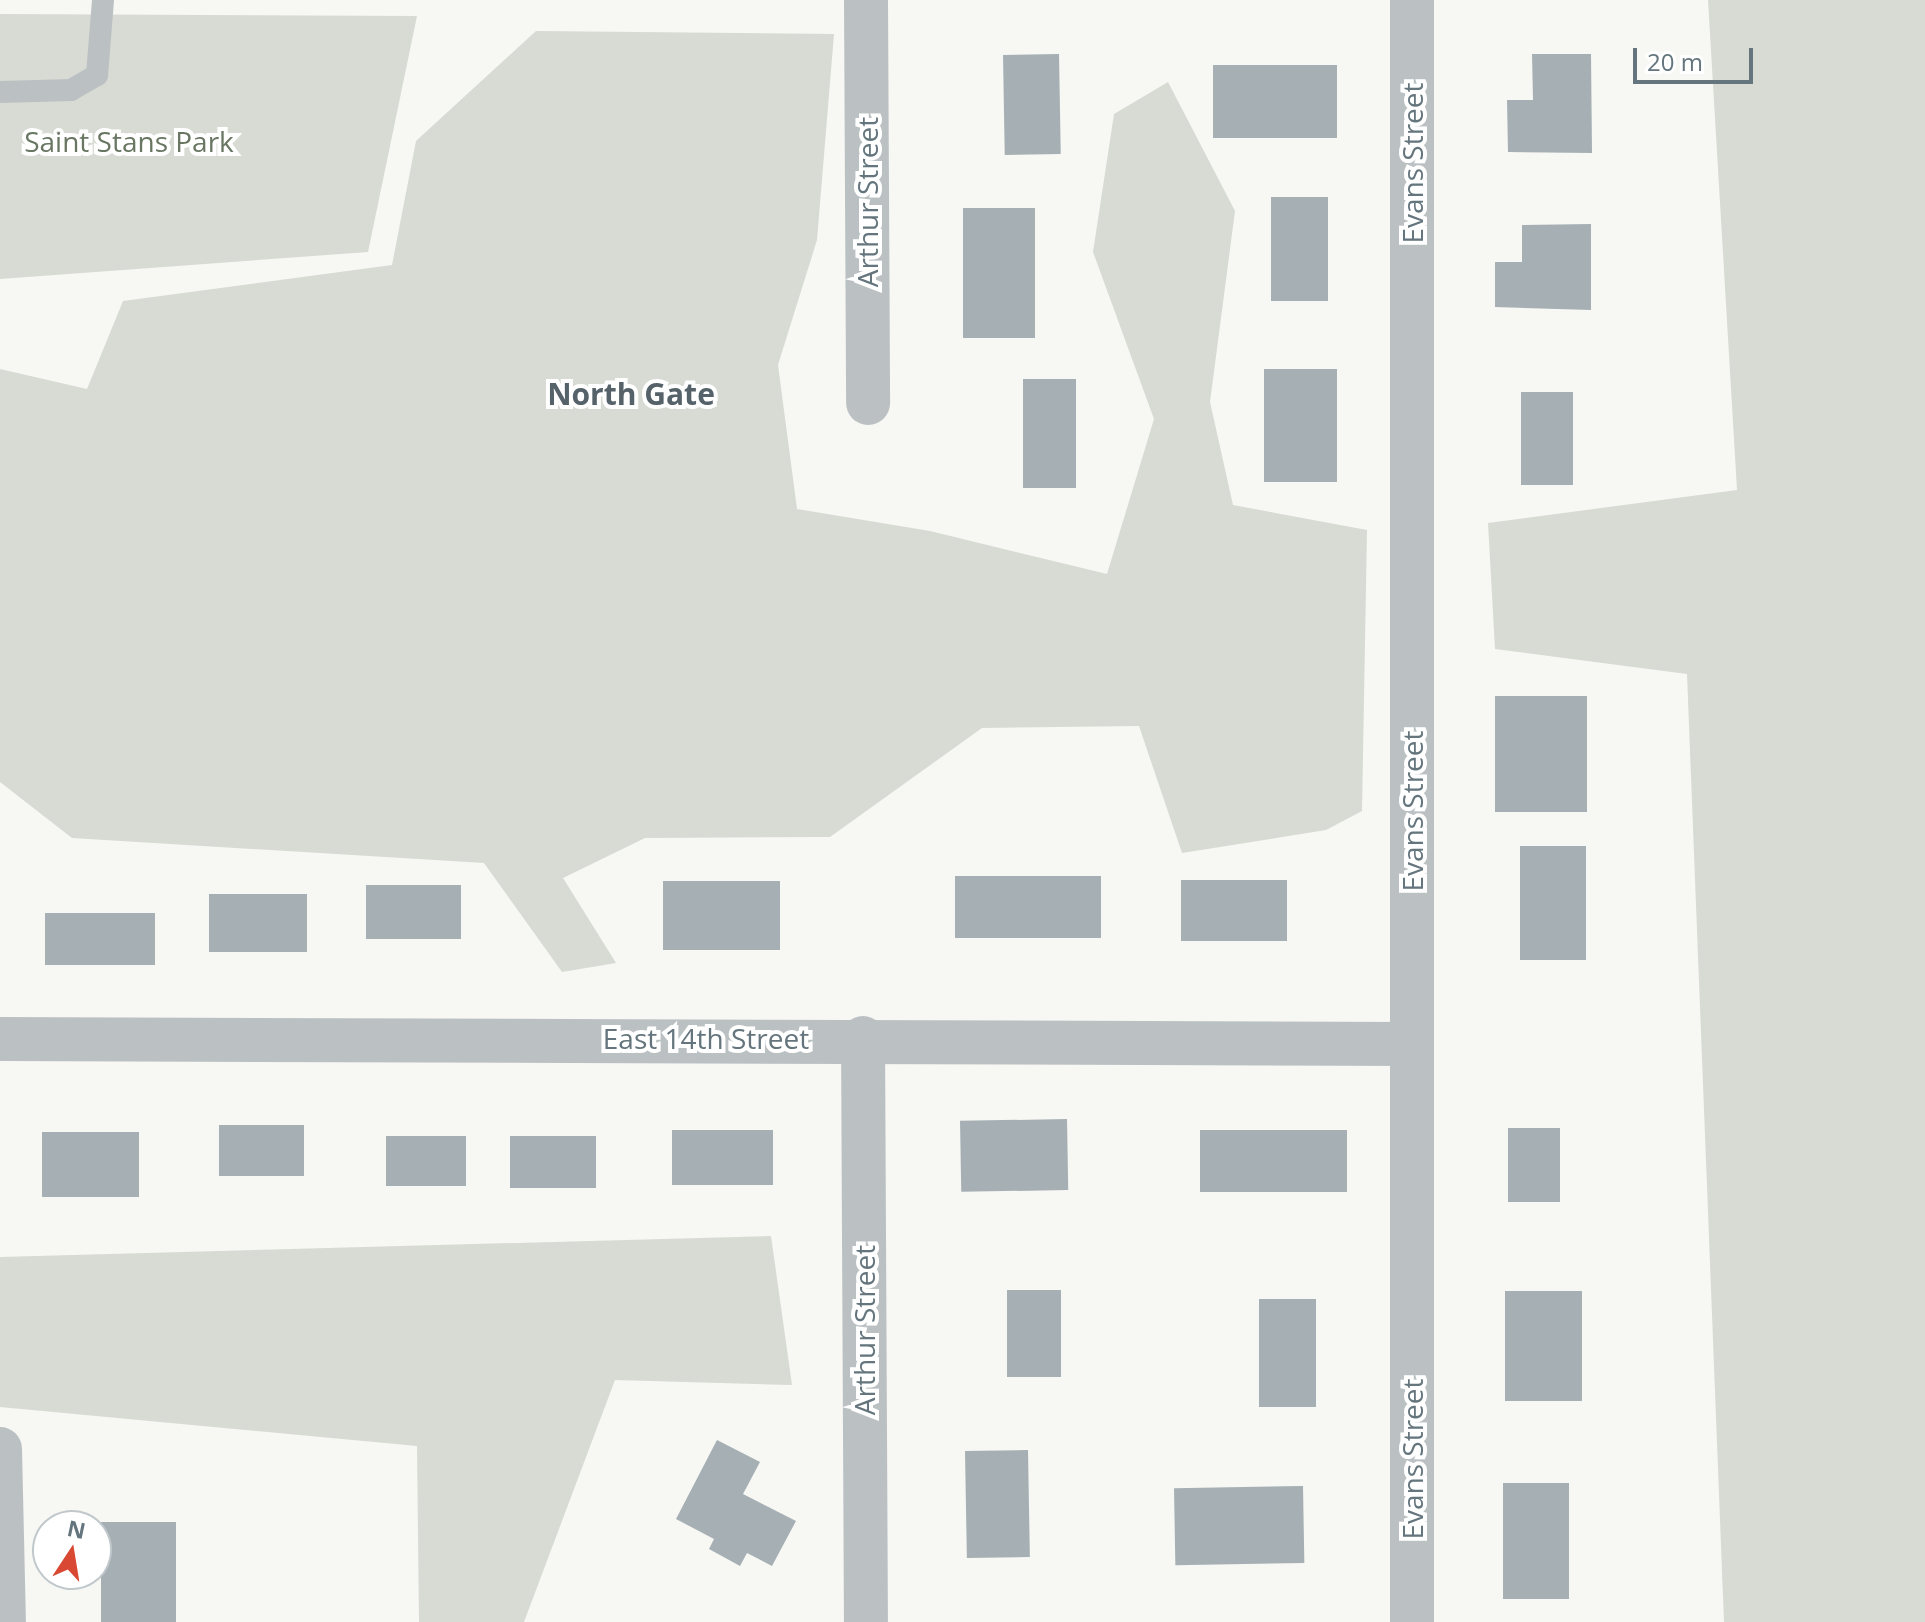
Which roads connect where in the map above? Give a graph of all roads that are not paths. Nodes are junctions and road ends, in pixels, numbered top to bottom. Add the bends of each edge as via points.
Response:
1 (103, 0) edge
2 (866, 0) edge
3 (1412, 0) edge
4 (0, 92) edge
5 (868, 403) dead end
6 (863, 1038) junction
7 (0, 1039) edge
8 (1412, 1044) junction
9 (2, 1450) edge
10 (4, 1622) edge
11 (866, 1622) edge
12 (1412, 1622) edge

1 - 4 lane via 97,75 71,90
2 - 5 street, Arthur Street
3 - 8 street, Evans Street
6 - 7 street, East 14th Street
6 - 8 street, East 14th Street
6 - 11 street, Arthur Street
8 - 12 street, Evans Street
9 - 10 street

